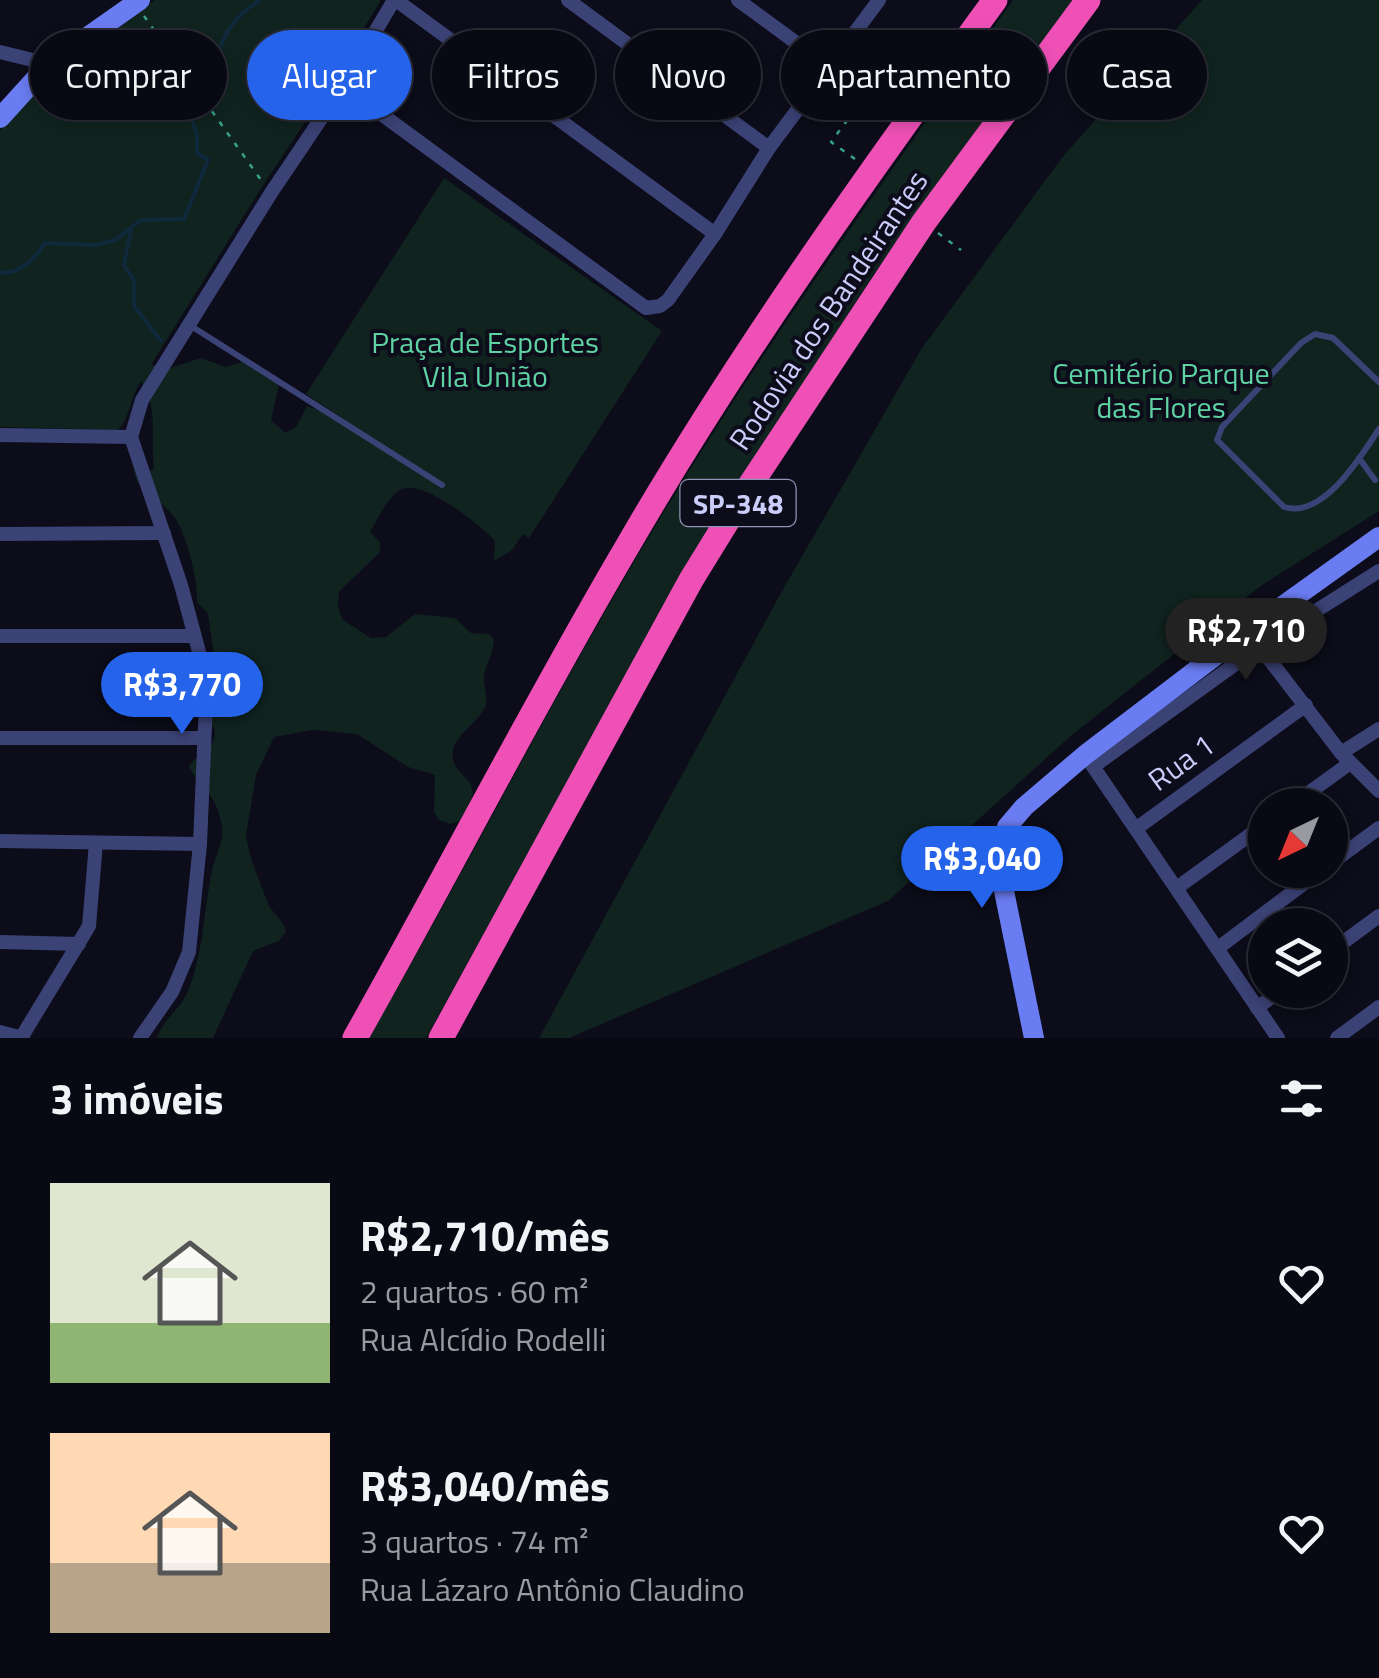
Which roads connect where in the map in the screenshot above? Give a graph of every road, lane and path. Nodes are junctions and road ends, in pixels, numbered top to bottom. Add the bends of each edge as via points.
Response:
1 (395, 0) edge
2 (568, 0) edge
3 (738, 0) edge
4 (879, 0) edge
5 (995, 0) edge
6 (1088, 0) edge
7 (136, 1) edge
8 (96, 30) edge
9 (377, 30) edge
10 (857, 30) edge
11 (781, 31) edge
12 (0, 52) edge
13 (30, 59) edge
14 (30, 85) edge
15 (0, 118) edge
16 (320, 120) edge
17 (389, 120) edge
18 (790, 120) edge
19 (848, 120) edge
20 (769, 148) junction
21 (870, 171) junction
22 (271, 194) junction
23 (924, 222) junction
24 (715, 234) junction
25 (961, 250) dead end
26 (190, 326) junction
27 (1379, 382) edge
28 (1379, 429) edge
29 (0, 435) edge
30 (132, 438) junction
31 (1359, 458) junction
32 (1375, 480) dead end
33 (442, 486) dead end
34 (164, 533) junction
35 (0, 534) edge
36 (1379, 537) edge
37 (1379, 571) edge
38 (0, 636) edge
39 (194, 636) junction
40 (1254, 638) junction
41 (1306, 705) junction
42 (1379, 729) edge
43 (0, 738) edge
44 (204, 738) junction
45 (1346, 758) junction
46 (1089, 760) junction
47 (1312, 788) edge
48 (1379, 791) edge
49 (1137, 828) junction
50 (1379, 828) edge
51 (1248, 836) edge
52 (0, 842) edge
53 (96, 844) junction
54 (200, 844) junction
55 (1348, 851) edge
56 (1178, 886) junction
57 (1298, 888) edge
58 (1379, 916) edge
59 (1348, 939) edge
60 (0, 942) edge
61 (79, 944) junction
62 (1218, 948) junction
63 (1248, 994) edge
64 (1026, 996) junction
65 (1379, 1007) edge
66 (1257, 1008) edge
67 (0, 1032) edge
68 (22, 1038) edge
69 (140, 1038) edge
70 (355, 1038) edge
71 (441, 1038) edge
72 (1022, 1038) edge
73 (1034, 1038) edge
74 (1278, 1038) edge
75 (1338, 1038) edge

1 - 9 street
1 - 24 street
2 - 20 street
3 - 11 street
4 - 10 street
5 - 21 highway, Rodovia dos Bandeirantes / SP-348
6 - 23 highway, Rodovia dos Bandeirantes / SP-348
7 - 8 main road
7 - 22 path
12 - 13 street
14 - 15 main road
16 - 22 street
17 - 24 street via 646,308 668,300
18 - 20 street
19 - 21 path via 831,142
20 - 24 street
21 - 70 highway, Rodovia dos Bandeirantes / SP-348 via 628,544
22 - 26 street
23 - 25 path
23 - 71 highway, Rodovia dos Bandeirantes / SP-348 via 691,580
26 - 30 street via 142,400
26 - 33 lane
27 - 31 lane via 1333,338 1315,334 1218,432 1221,448 1284,507 1297,511 1342,480
28 - 31 lane
29 - 30 street
30 - 34 street
31 - 32 lane
34 - 35 street
34 - 39 street
36 - 40 main road
37 - 40 street
38 - 39 street
39 - 44 street via 206,702
40 - 41 street
40 - 46 main road
41 - 45 street
41 - 49 street, Rua 1
42 - 45 street
43 - 44 street
44 - 54 street
45 - 47 street
45 - 48 street
46 - 49 street
46 - 64 main road via 1024,806 1006,827 1003,886
49 - 56 street
50 - 55 street
51 - 56 street
52 - 53 street
53 - 54 street
53 - 61 street via 89,926
54 - 69 street via 189,952 172,992
56 - 62 street
57 - 62 street
58 - 59 street
60 - 61 street
61 - 68 street
62 - 63 street
64 - 72 main road
64 - 73 main road
65 - 75 street
66 - 74 street
67 - 68 street

